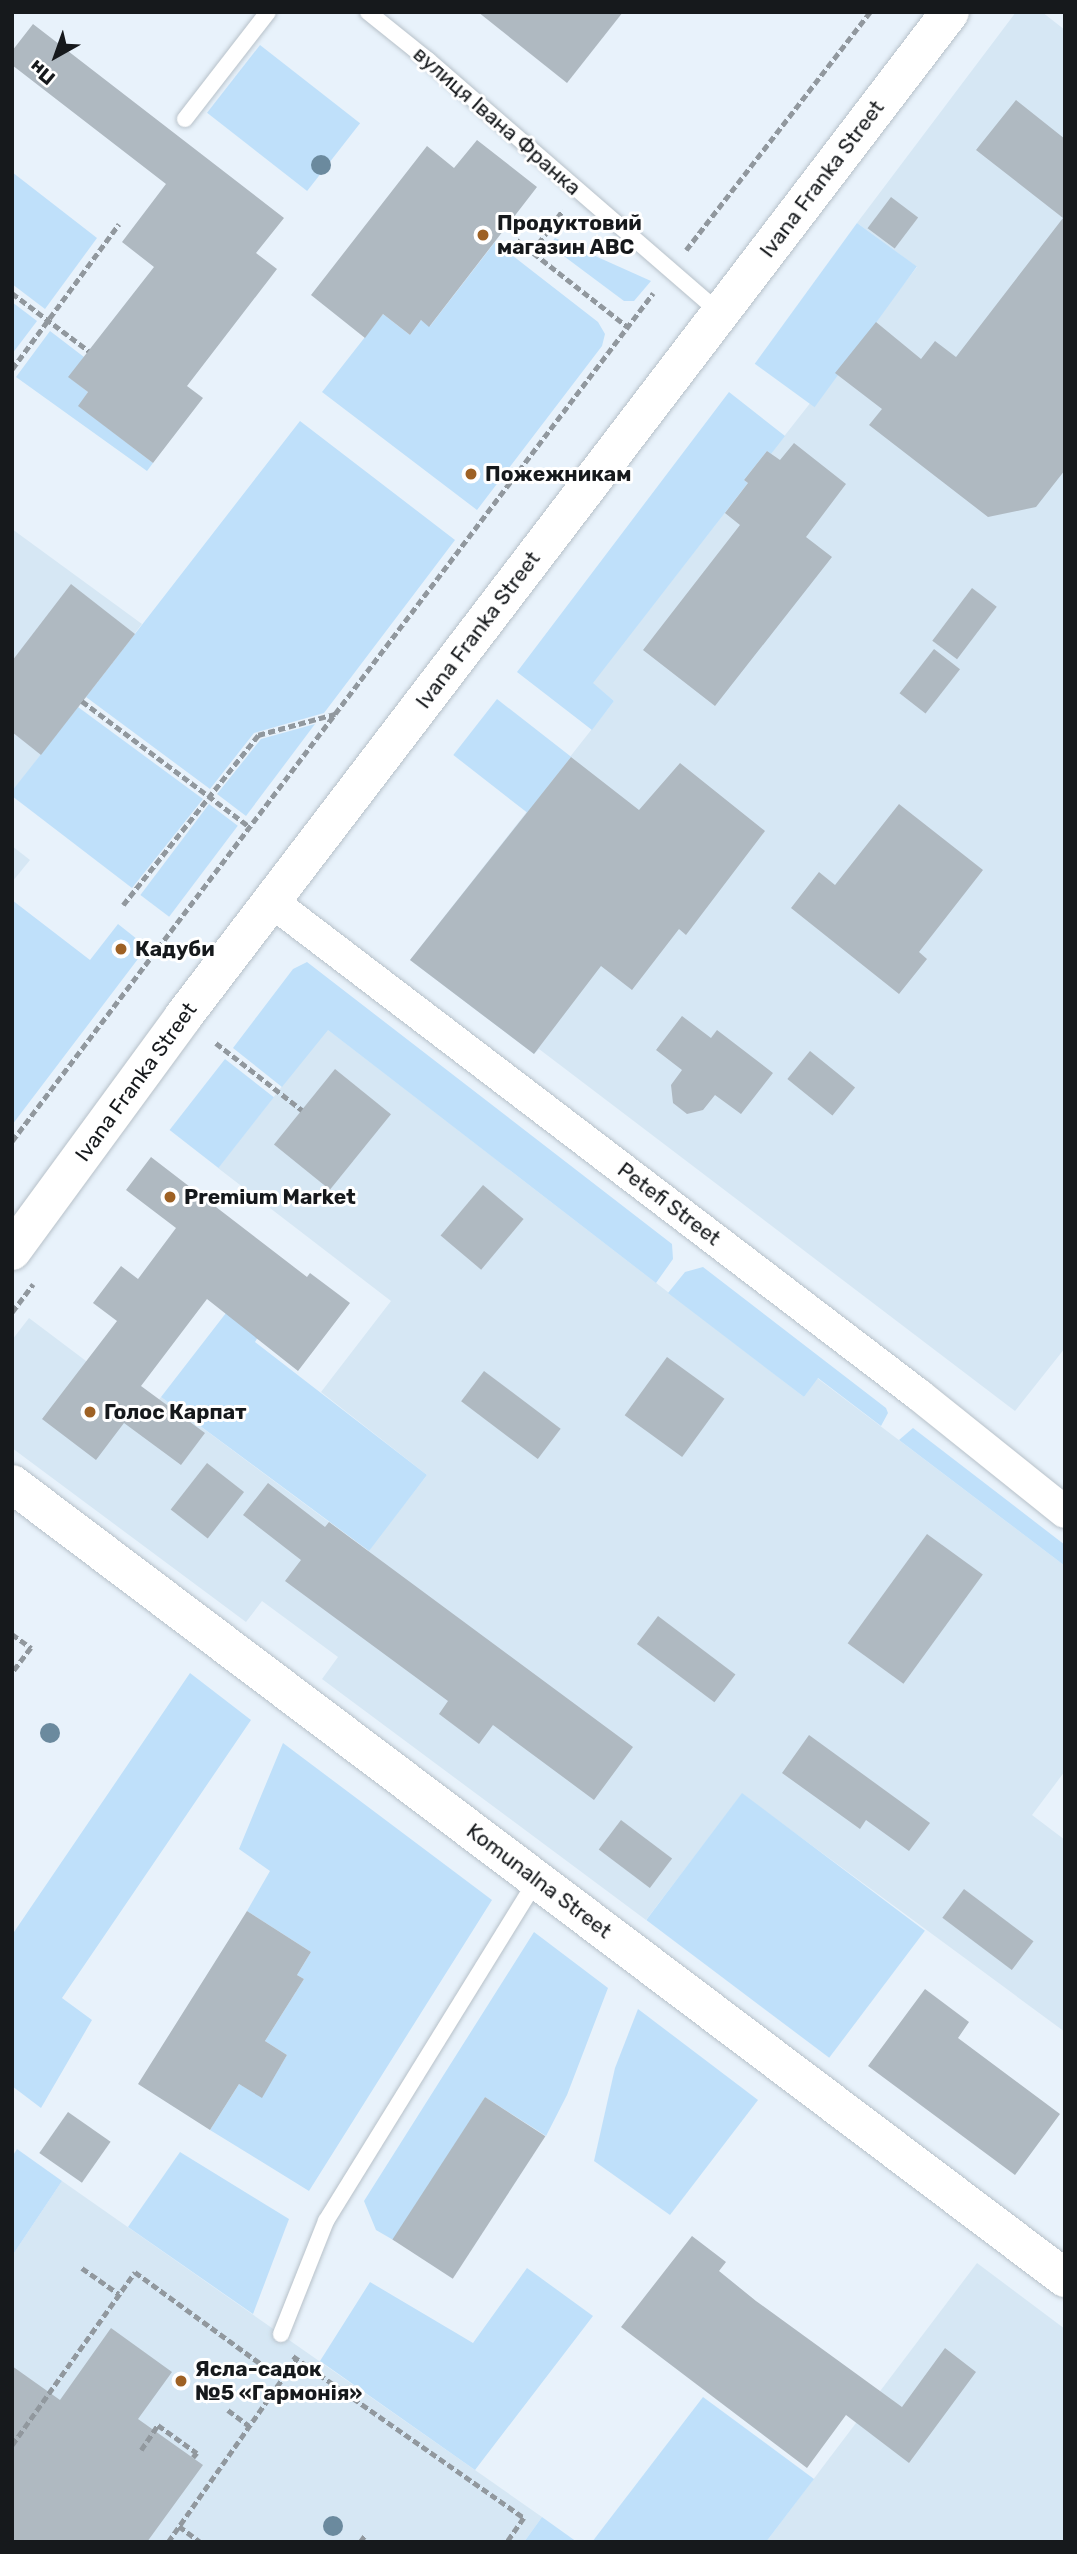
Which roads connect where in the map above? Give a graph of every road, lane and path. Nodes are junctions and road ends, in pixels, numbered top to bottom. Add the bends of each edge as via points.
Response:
1 (268, 12) edge
2 (368, 12) edge
3 (870, 12) edge
4 (950, 12) edge
5 (186, 119) dead end
6 (578, 191) junction
7 (119, 223) dead end
8 (517, 240) dead end
9 (532, 251) junction
10 (670, 271) junction
11 (12, 293) edge
12 (719, 313) junction
13 (48, 320) junction
14 (628, 327) junction
15 (89, 351) dead end
16 (12, 369) edge
17 (82, 701) dead end
18 (335, 714) junction
19 (209, 796) junction
20 (250, 827) junction
21 (271, 901) junction
22 (123, 905) dead end
23 (216, 1043) dead end
24 (302, 1110) dead end
25 (12, 1141) edge
26 (12, 1251) edge
27 (12, 1485) edge
28 (1065, 1511) edge
29 (12, 1634) edge
30 (12, 1673) edge
31 (538, 1879) junction
32 (82, 2268) dead end
33 (1065, 2278) edge
34 (120, 2294) junction
35 (281, 2334) dead end
36 (286, 2351) dead end
37 (296, 2359) junction
38 (261, 2364) dead end
39 (228, 2410) dead end
40 (249, 2426) junction
41 (12, 2445) edge
42 (141, 2450) dead end
43 (193, 2458) dead end
44 (179, 2526) junction
45 (365, 2535) dead end
46 (168, 2542) edge
47 (200, 2542) edge
48 (360, 2542) edge
49 (507, 2542) edge

1 - 5 lane
2 - 6 lane, вулиця Івана Франка
3 - 10 path
4 - 12 main road, Ivana Franka Street
6 - 9 path
6 - 10 lane, вулиця Івана Франка
7 - 13 path
8 - 9 path
9 - 14 path
10 - 12 lane, вулиця Івана Франка
10 - 14 path
11 - 13 path
12 - 21 main road, Ivana Franka Street
13 - 15 path
13 - 16 path
14 - 18 path
17 - 19 path
18 - 19 path via 258,735
18 - 20 path
19 - 20 path
19 - 22 path
20 - 25 path
21 - 26 main road, Ivana Franka Street
21 - 28 street, Petefi Street
23 - 24 path
27 - 31 main road, Komunalna Street
29 - 30 path via 31,1648
31 - 33 main road, Komunalna Street
31 - 35 lane via 326,2221
32 - 34 path
34 - 38 path via 135,2272
34 - 41 path
36 - 37 path
37 - 40 path
37 - 49 path via 524,2518
39 - 40 path
40 - 44 path
42 - 43 path via 158,2425 197,2453
44 - 46 path
44 - 47 path
45 - 48 path

